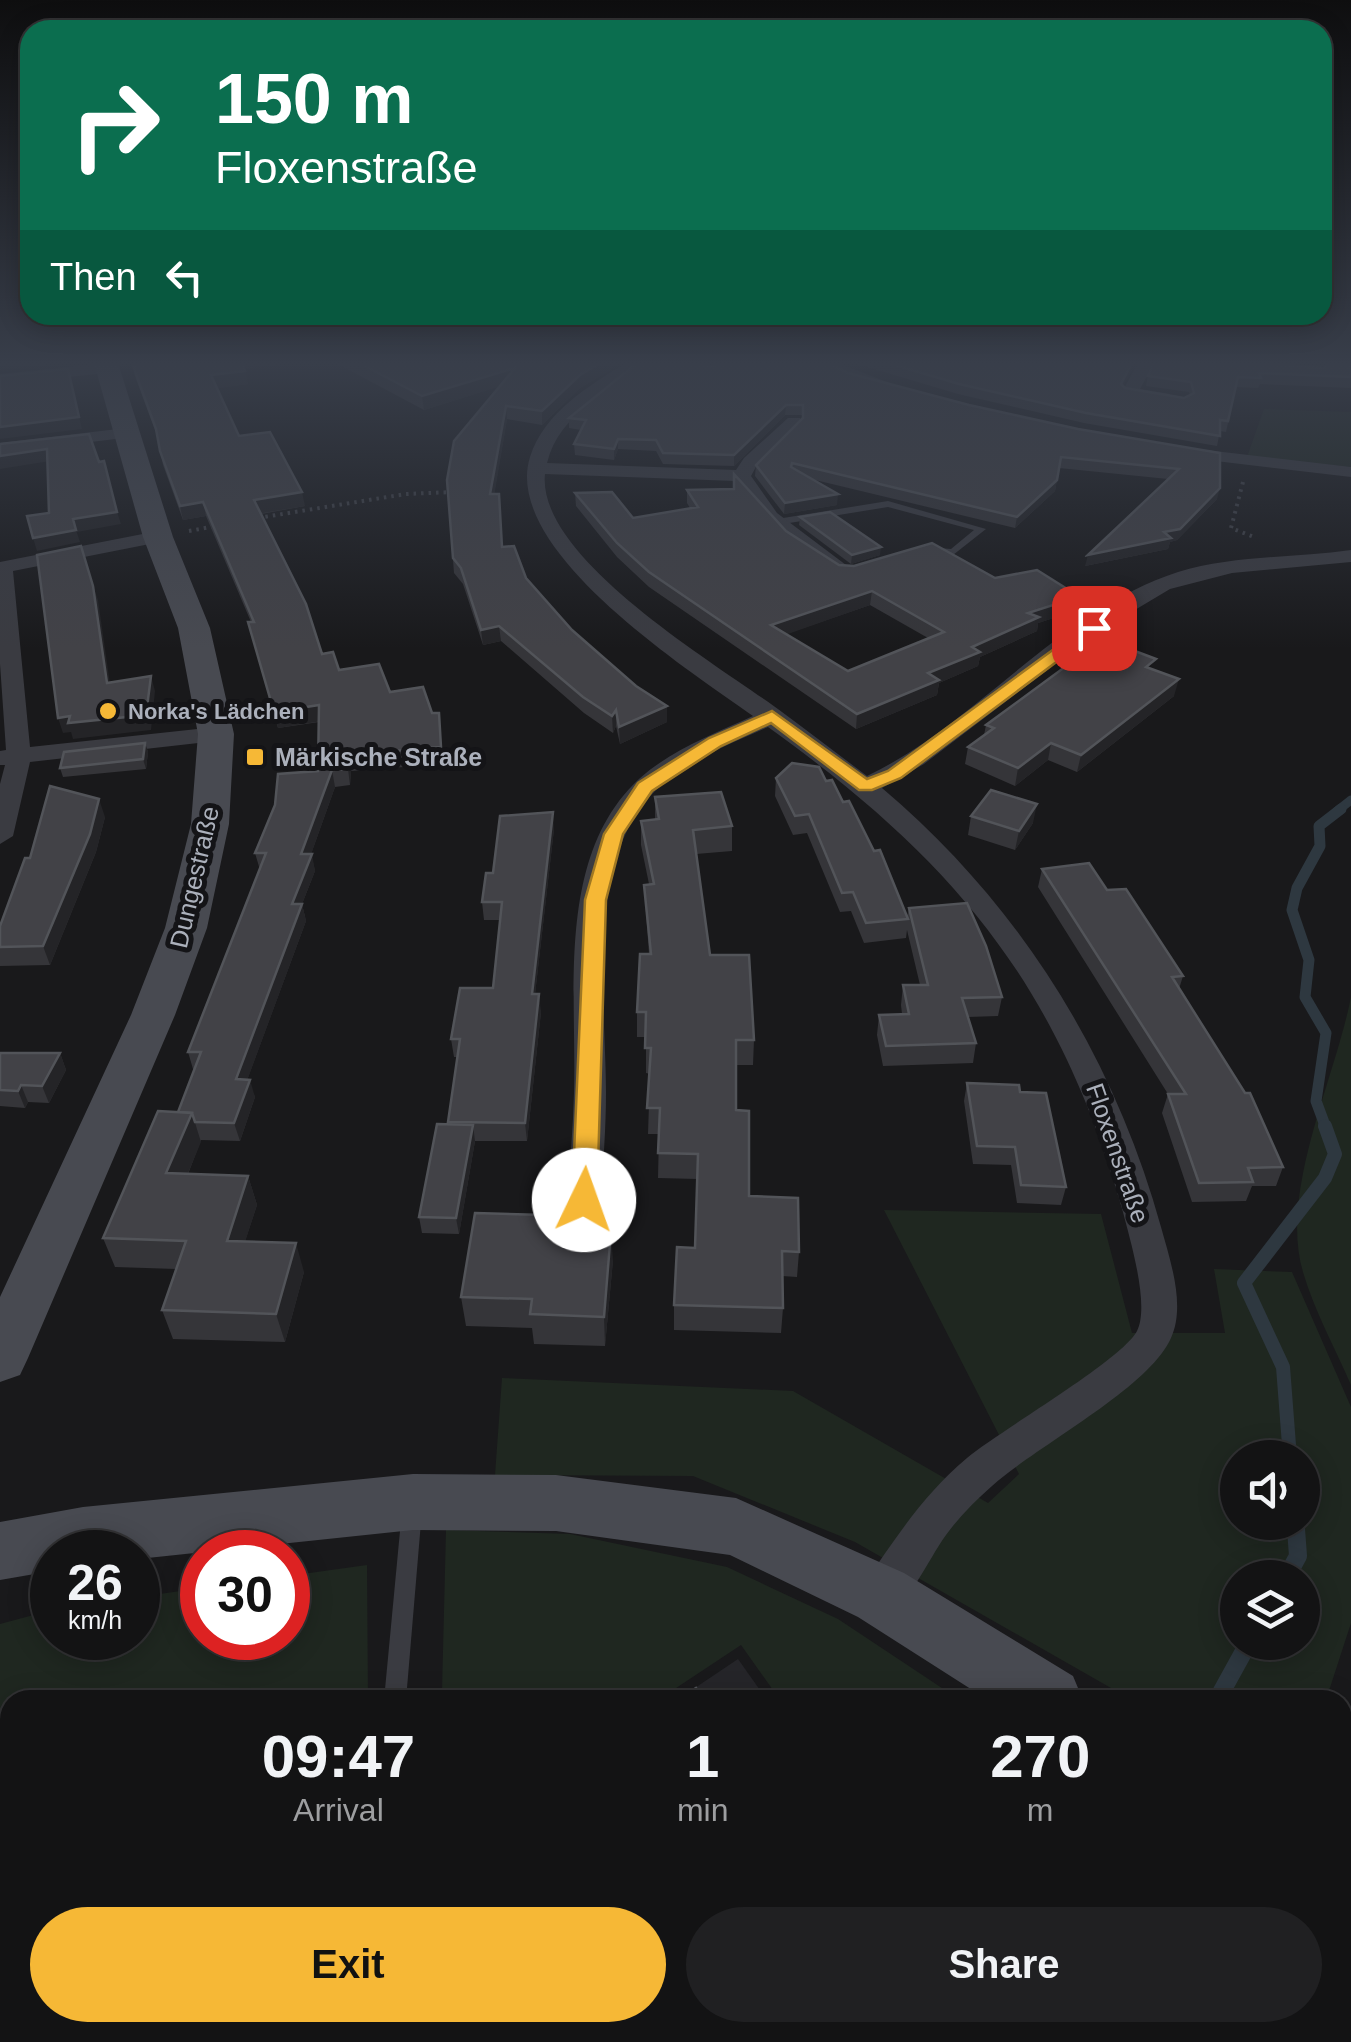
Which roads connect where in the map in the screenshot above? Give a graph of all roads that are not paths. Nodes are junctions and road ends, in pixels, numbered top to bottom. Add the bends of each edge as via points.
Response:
1 (134, 458) edge
2 (541, 458) edge
3 (754, 458) edge
4 (1231, 458) edge
5 (538, 468) junction
6 (1351, 472) edge
7 (742, 476) junction
8 (777, 522) junction
9 (158, 536) junction
10 (908, 554) edge
11 (1351, 556) edge
12 (1, 568) edge
13 (846, 572) edge
14 (772, 716) junction
15 (216, 734) junction
16 (10, 758) edge
17 (865, 786) junction
18 (0, 836) edge
19 (584, 1200) dead end
20 (0, 1358) edge
21 (412, 1502) junction
22 (0, 1551) edge
23 (881, 1594) junction
24 (396, 1690) edge
25 (1033, 1690) edge

1 - 9 street, Dungestraße
2 - 5 street
3 - 7 street
4 - 6 street
5 - 7 street
5 - 14 street, Floxenstraße via 545,517 564,546 638,617
7 - 8 street
8 - 10 lane via 888,504 981,528 953,552
8 - 13 street
9 - 12 street
9 - 15 street, Dungestraße via 194,628
11 - 17 street via 1207,570 1160,586 894,774
12 - 16 street
14 - 17 street, Floxenstraße
14 - 19 street via 656,779 614,834 592,933
15 - 16 street
15 - 20 street, Dungestraße via 210,824 186,928
16 - 18 street
17 - 23 street, Floxenstraße via 971,886 1082,1052 1114,1131 1154,1267 1157,1329 1130,1366 1042,1424 944,1507
21 - 22 street via 82,1536
21 - 23 street via 556,1503 736,1528
21 - 24 lane
23 - 25 street

